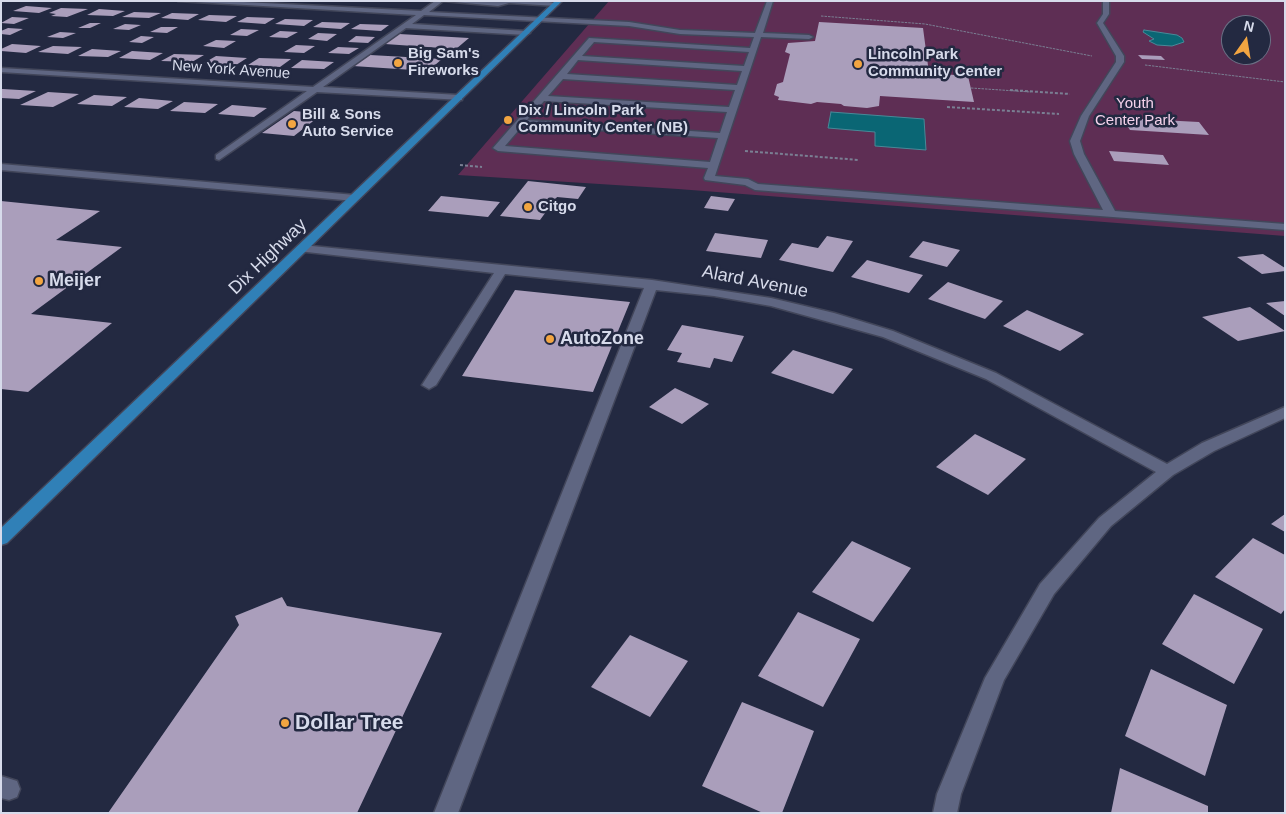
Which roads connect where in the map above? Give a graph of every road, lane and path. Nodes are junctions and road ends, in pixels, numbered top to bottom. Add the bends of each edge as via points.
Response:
1 (181, 1) edge
2 (440, 1) edge
3 (446, 1) edge
4 (509, 1) edge
5 (770, 1) edge
6 (1106, 1) edge
7 (558, 3) edge
8 (423, 13) junction
9 (766, 14) junction
10 (540, 19) junction
11 (405, 26) junction
12 (526, 33) junction
13 (759, 34) junction
14 (809, 36) dead end
15 (753, 50) junction
16 (576, 58) junction
17 (1120, 62) junction
18 (747, 69) junction
19 (1, 70) edge
20 (561, 76) junction
21 (1285, 82) edge
22 (740, 88) junction
23 (971, 88) dead end
24 (315, 89) junction
25 (1097, 96) junction
26 (459, 98) junction
27 (542, 98) junction
28 (948, 107) dead end
29 (732, 110) junction
30 (1085, 116) junction
31 (521, 122) junction
32 (723, 136) junction
33 (744, 151) dead end
34 (219, 157) dead end
35 (859, 160) dead end
36 (713, 166) junction
37 (1, 167) edge
38 (355, 198) junction
39 (1110, 214) junction
40 (1285, 227) edge
41 (302, 249) junction
42 (502, 269) junction
43 (652, 284) junction
44 (429, 385) dead end
45 (1285, 412) edge
46 (1167, 471) junction
47 (1, 539) edge
48 (446, 813) edge
49 (945, 813) edge

1 - 8 street
2 - 8 street
3 - 4 street via 498,4
4 - 7 street
5 - 9 street
6 - 17 street via 1106,14 1100,23 1120,56
7 - 10 main road, Dix Highway
8 - 10 street
8 - 11 street
9 - 13 street
9 - 17 path via 924,24
10 - 12 main road, Dix Highway
10 - 13 street via 629,24 680,32
11 - 12 street
11 - 24 street
12 - 26 main road, Dix Highway
13 - 14 street
13 - 15 street
15 - 16 street via 592,40
15 - 18 street
16 - 18 street
16 - 20 street
17 - 21 path
17 - 25 street
18 - 22 street
19 - 24 street, New York Avenue
20 - 22 street
20 - 27 street
22 - 29 street
23 - 25 path
24 - 26 street, New York Avenue
24 - 34 street
25 - 30 street
26 - 38 main road, Dix Highway
27 - 29 street
27 - 31 street
28 - 30 path
29 - 32 street
30 - 39 street via 1075,141
31 - 32 street
31 - 36 street via 498,148
32 - 36 street
33 - 35 path
36 - 39 street via 709,178 748,182 755,188
37 - 38 street
38 - 41 main road, Dix Highway
39 - 40 street
41 - 42 street, Alard Avenue
41 - 47 main road, Dix Highway
42 - 43 street, Alard Avenue
42 - 44 street
43 - 46 street, Alard Avenue via 772,302 888,334 991,376
43 - 48 street
45 - 46 street via 1208,446
46 - 49 street via 1105,522 1046,589 995,678

